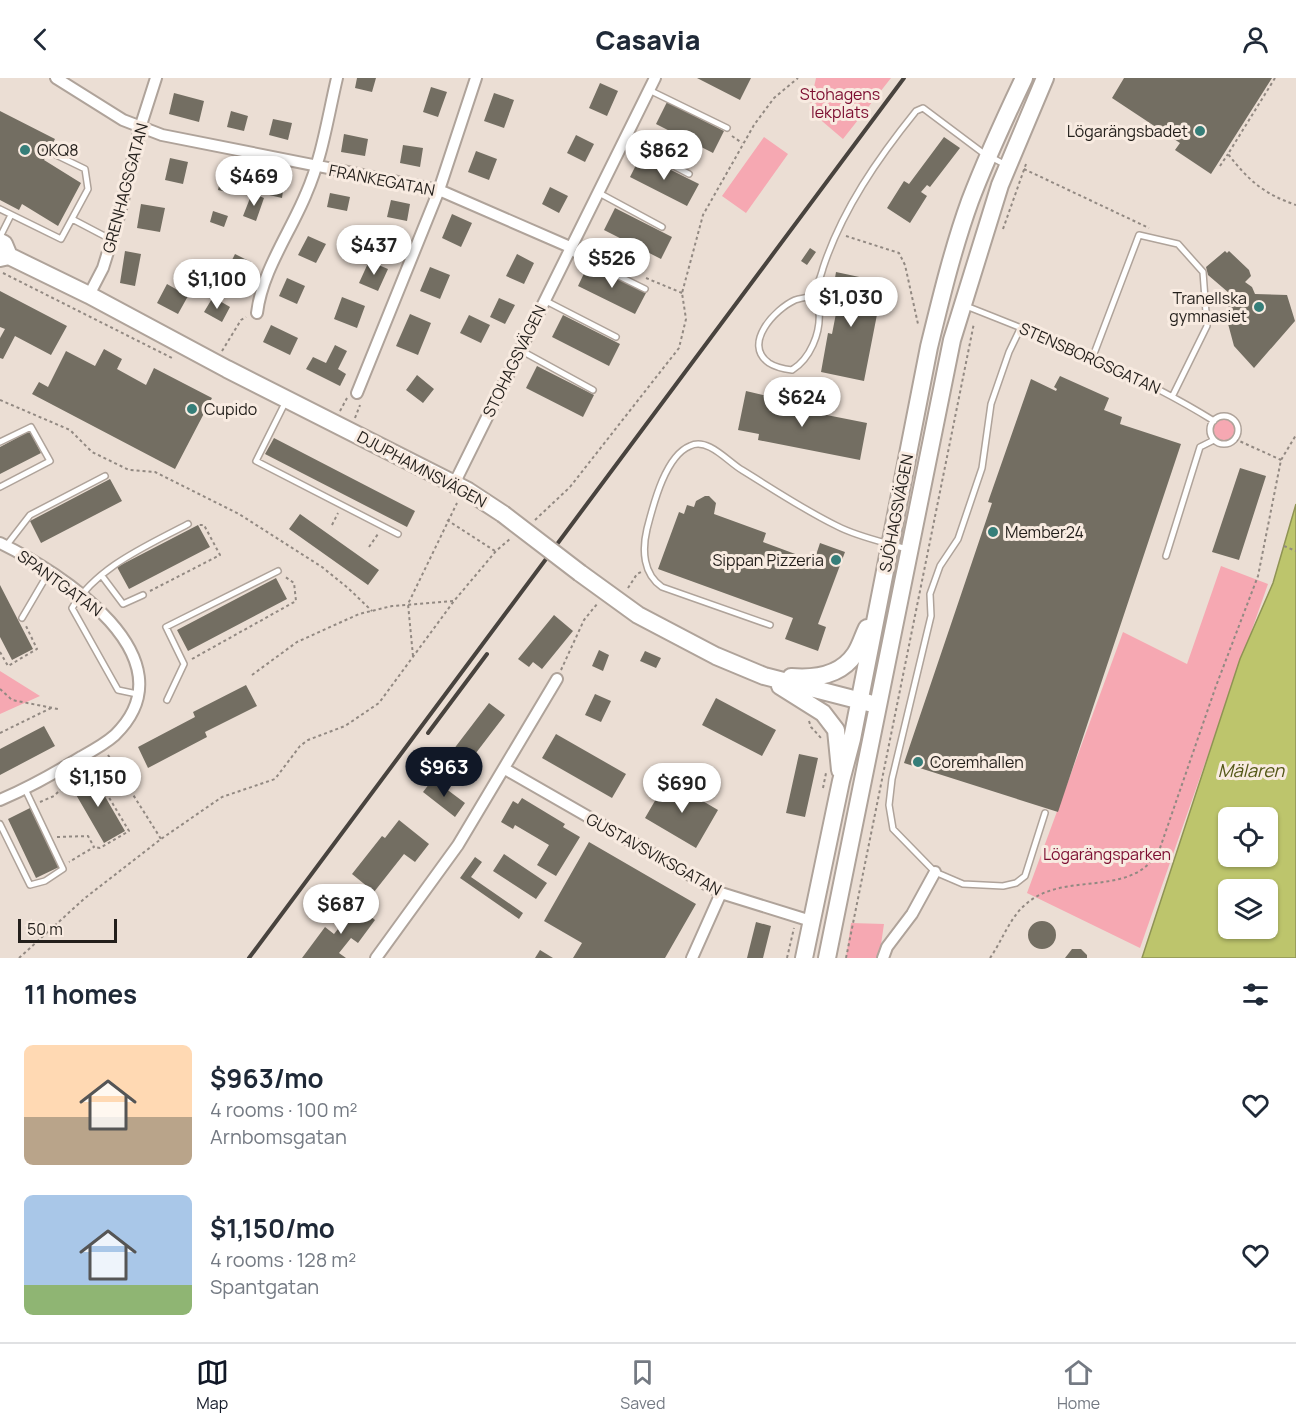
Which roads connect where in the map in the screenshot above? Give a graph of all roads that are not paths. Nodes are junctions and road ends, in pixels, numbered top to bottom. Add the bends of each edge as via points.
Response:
1 (56, 78) edge
2 (156, 78) edge
3 (337, 78) edge
4 (477, 78) edge
5 (655, 78) edge
6 (1024, 78) edge
7 (1045, 78) edge
8 (649, 90) junction
9 (140, 128) junction
10 (727, 128) dead end
11 (624, 140) junction
12 (52, 153) dead end
13 (988, 156) junction
14 (1007, 166) junction
15 (316, 167) junction
16 (689, 174) dead end
17 (439, 190) junction
18 (598, 192) junction
19 (0, 210) edge
20 (11, 215) junction
21 (72, 219) junction
22 (662, 227) dead end
23 (0, 237) edge
24 (112, 240) junction
25 (956, 248) junction
26 (569, 249) junction
27 (3, 252) edge
28 (645, 290) dead end
29 (89, 295) junction
30 (814, 296) junction
31 (544, 300) junction
32 (970, 307) junction
33 (257, 313) road end
34 (1021, 327) junction
35 (616, 337) dead end
36 (520, 350) junction
37 (1092, 359) junction
38 (593, 390) dead end
39 (357, 393) dead end
40 (1173, 395) junction
41 (288, 399) junction
42 (1214, 421) junction
43 (911, 435) junction
44 (1214, 440) junction
45 (0, 442) edge
46 (105, 476) dead end
47 (454, 484) junction
48 (0, 487) edge
49 (188, 524) road end
50 (398, 534) dead end
51 (3, 544) edge
52 (890, 544) junction
53 (911, 550) junction
54 (1166, 556) dead end
55 (278, 571) road end
56 (50, 572) junction
57 (102, 576) junction
58 (81, 594) junction
59 (143, 595) road end
60 (879, 601) junction
61 (22, 618) road end
62 (770, 625) dead end
63 (764, 676) junction
64 (557, 679) road end
65 (137, 694) junction
66 (167, 700) dead end
67 (860, 701) junction
68 (879, 706) junction
69 (505, 769) junction
70 (841, 781) junction
71 (25, 788) junction
72 (0, 800) edge
73 (1046, 813) dead end
74 (0, 824) edge
75 (850, 841) junction
76 (935, 872) junction
77 (721, 893) junction
78 (811, 921) junction
79 (832, 927) junction
80 (376, 958) edge
81 (692, 958) edge
82 (804, 958) edge
83 (827, 958) edge
84 (883, 958) edge

1 - 9 street, FRANKEGATAN
2 - 9 street, GRENHAGSGATAN
3 - 15 street
4 - 17 street
5 - 8 street, STOHAGSVÄGEN
6 - 13 main road, SJÖHAGSVÄGEN
7 - 14 main road, SJÖHAGSVÄGEN
8 - 10 lane
8 - 11 street, STOHAGSVÄGEN
9 - 15 street, FRANKEGATAN
9 - 24 street, GRENHAGSGATAN
11 - 16 lane
11 - 18 street, STOHAGSVÄGEN
12 - 21 lane via 85,169 88,189
13 - 14 lane
13 - 25 main road, SJÖHAGSVÄGEN
13 - 30 lane via 923,108 916,111 873,168 835,233
14 - 32 main road, SJÖHAGSVÄGEN
15 - 17 street, FRANKEGATAN
15 - 33 street via 260,294
17 - 26 street, FRANKEGATAN
17 - 39 street
18 - 22 lane
18 - 26 street, STOHAGSVÄGEN
19 - 20 lane
20 - 21 lane via 61,239
20 - 23 lane
21 - 24 lane
24 - 29 street, GRENHAGSGATAN
25 - 32 main road via 957,288
25 - 43 main road, SJÖHAGSVÄGEN via 929,347
26 - 28 lane
26 - 31 street, STOHAGSVÄGEN
27 - 29 main road, DJUPHAMNSVÄGEN
29 - 41 main road, DJUPHAMNSVÄGEN
30 - 30 lane via 796,300 778,312 763,331 758,344 769,363 792,370 802,364 817,333 819,311
31 - 35 lane
31 - 36 street, STOHAGSVÄGEN
32 - 34 lane, STENSBORGSGATAN
32 - 43 main road via 950,319 931,393
32 - 53 main road, SJÖHAGSVÄGEN via 952,340
34 - 37 lane, STENSBORGSGATAN
34 - 76 lane via 991,404 982,468 958,538 940,566 930,594 931,616 892,779 892,829
36 - 38 lane
36 - 47 street, STOHAGSVÄGEN
37 - 40 lane, STENSBORGSGATAN
37 - 40 lane via 1139,234 1178,244 1203,272 1207,326
40 - 42 lane, STENSBORGSGATAN
41 - 47 main road, DJUPHAMNSVÄGEN
41 - 50 lane via 256,460
42 - 44 lane via 1210,432
42 - 44 lane, STENSBORGSGATAN via 1226,416 1234,420 1238,431 1235,440 1227,444
43 - 52 main road, SJÖHAGSVÄGEN
44 - 54 lane via 1200,447
45 - 48 lane via 31,427 50,461
46 - 51 lane via 30,515
47 - 63 main road, DJUPHAMNSVÄGEN, bridge via 503,514 638,615
49 - 57 lane via 120,560
51 - 56 street, SPANTGATAN
52 - 53 lane
52 - 60 main road, SJÖHAGSVÄGEN
52 - 62 lane via 838,527 739,469 711,448 690,446 677,456 654,502 644,543 647,569 652,580 662,587
53 - 68 main road, SJÖHAGSVÄGEN
55 - 66 lane via 166,627 184,664
56 - 58 street, SPANTGATAN
56 - 61 lane
57 - 58 lane
57 - 59 lane via 123,604
58 - 65 street, SPANTGATAN via 112,623 131,651 137,664
58 - 65 lane via 72,608 118,690
60 - 63 main road via 855,655 836,672 808,678
60 - 67 main road, SJÖHAGSVÄGEN
63 - 67 main road, DJUPHAMNSVÄGEN
63 - 70 main road via 823,712 836,730
64 - 69 street
65 - 71 street, SPANTGATAN via 132,711 115,735
67 - 68 main road, DJUPHAMNSVÄGEN
67 - 70 main road, SJÖHAGSVÄGEN
67 - 75 main road via 866,712 847,820
68 - 75 main road, SJÖHAGSVÄGEN
69 - 77 street, GUSTAVSVIKSGATAN
69 - 80 street via 458,845
70 - 78 main road, SJÖHAGSVÄGEN
71 - 72 street, SPANTGATAN
71 - 74 lane via 63,869 30,885
73 - 76 lane via 1025,876 1016,883 963,884
75 - 79 main road, SJÖHAGSVÄGEN
76 - 84 street
77 - 78 street, GUSTAVSVIKSGATAN
77 - 81 street
78 - 79 main road
78 - 82 main road, SJÖHAGSVÄGEN
79 - 83 main road, SJÖHAGSVÄGEN

